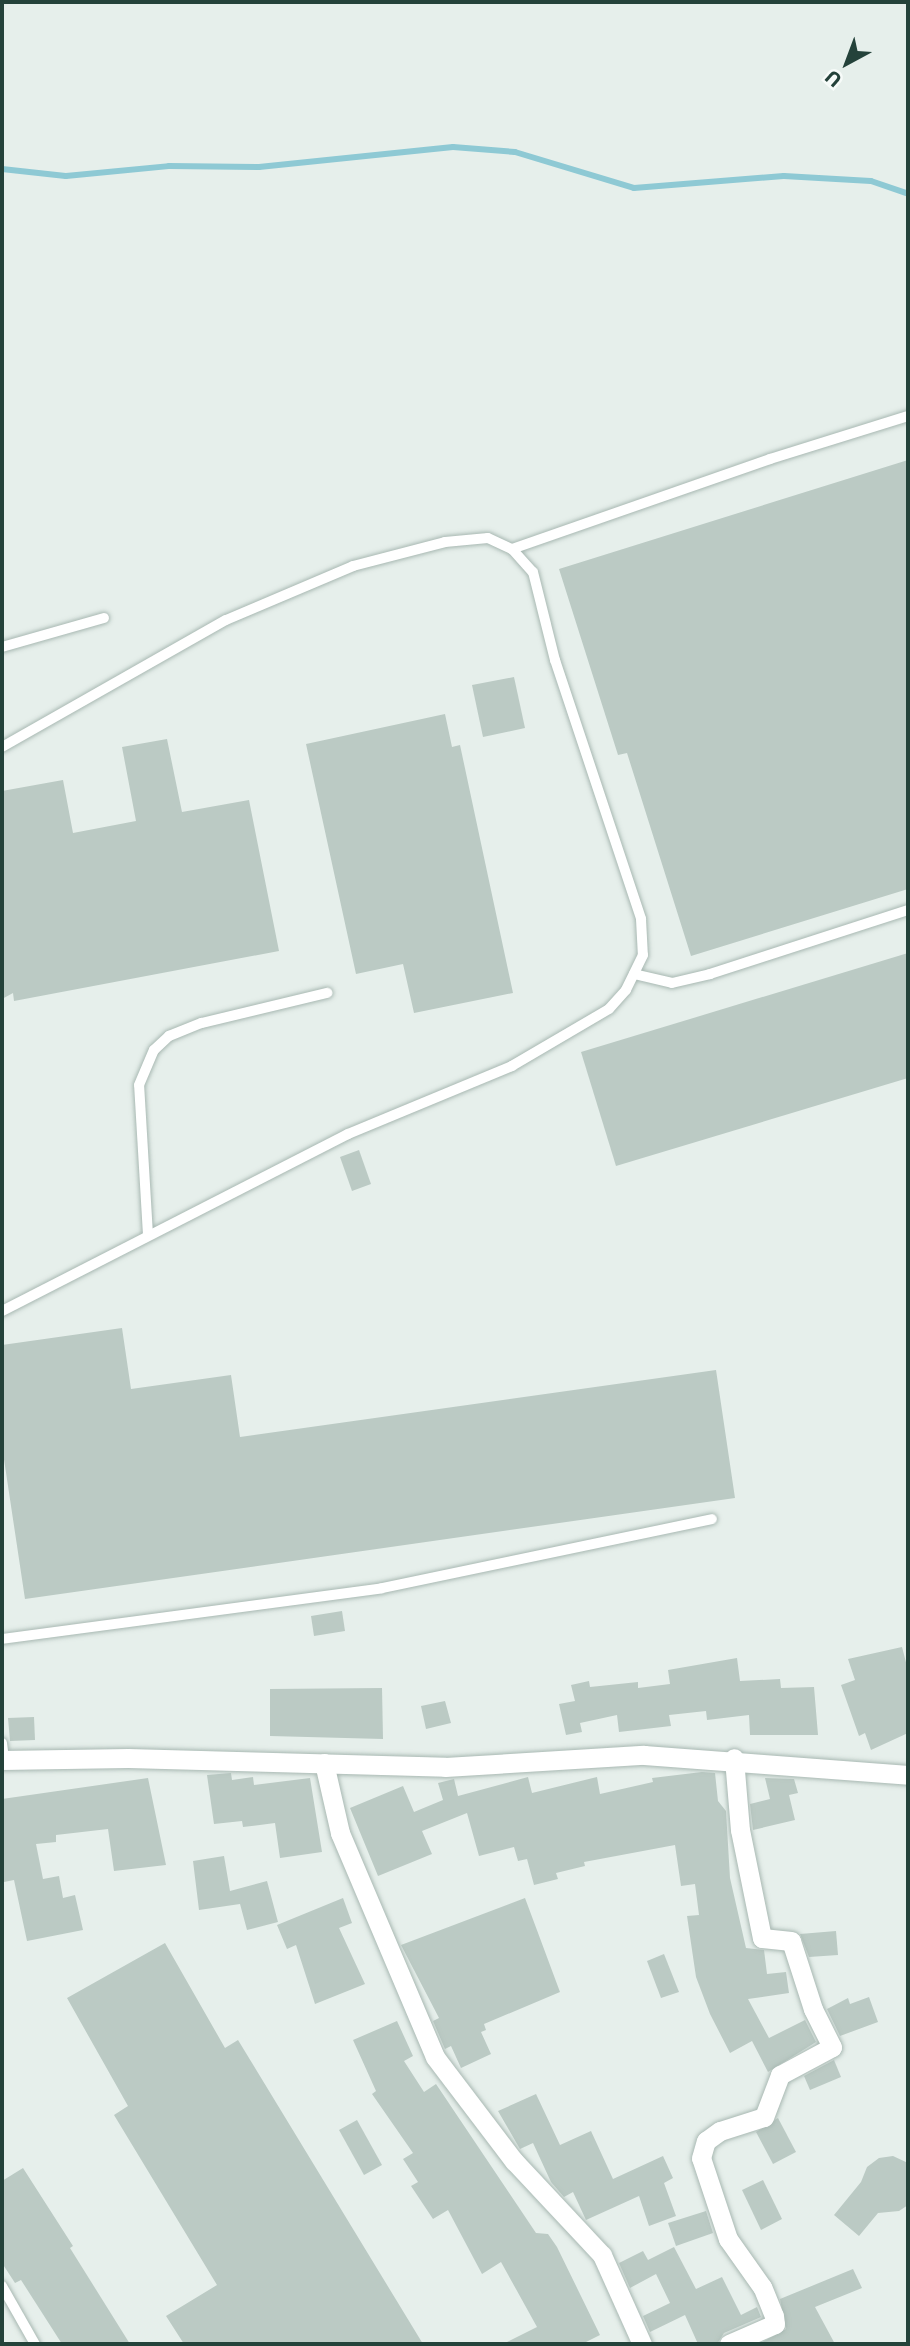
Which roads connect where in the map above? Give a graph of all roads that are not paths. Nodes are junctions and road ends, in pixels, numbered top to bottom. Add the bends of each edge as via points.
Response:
1 (908, 416) edge
2 (512, 549) junction
3 (104, 618) dead end
4 (2, 647) edge
5 (2, 747) edge
6 (908, 909) edge
7 (634, 974) junction
8 (327, 993) dead end
9 (148, 1235) junction
10 (2, 1311) edge
11 (712, 1519) dead end
12 (2, 1639) edge
13 (2, 1754) edge
14 (734, 1758) junction
15 (324, 1763) junction
16 (908, 1775) edge
17 (2, 2286) edge
18 (35, 2344) edge
19 (642, 2344) edge
20 (729, 2344) edge

1 - 2 lane via 770,458
2 - 5 lane via 488,538 445,542 353,566 226,620
2 - 7 lane via 533,572 555,660 641,919 643,954
3 - 4 lane
6 - 7 lane via 710,974 672,983
7 - 9 lane via 610,1009 512,1066 348,1134
8 - 9 lane via 202,1023 169,1036 154,1050 139,1085
9 - 10 lane
11 - 12 lane via 382,1588
13 - 15 street
14 - 15 street via 645,1755 445,1767
14 - 16 street
14 - 20 street via 740,1830 762,1938 791,1941 813,2009 832,2047 780,2075 764,2117 706,2141 701,2158 728,2239 762,2287 775,2324
15 - 19 street via 341,1833 435,2057 513,2161 602,2255
17 - 18 lane

